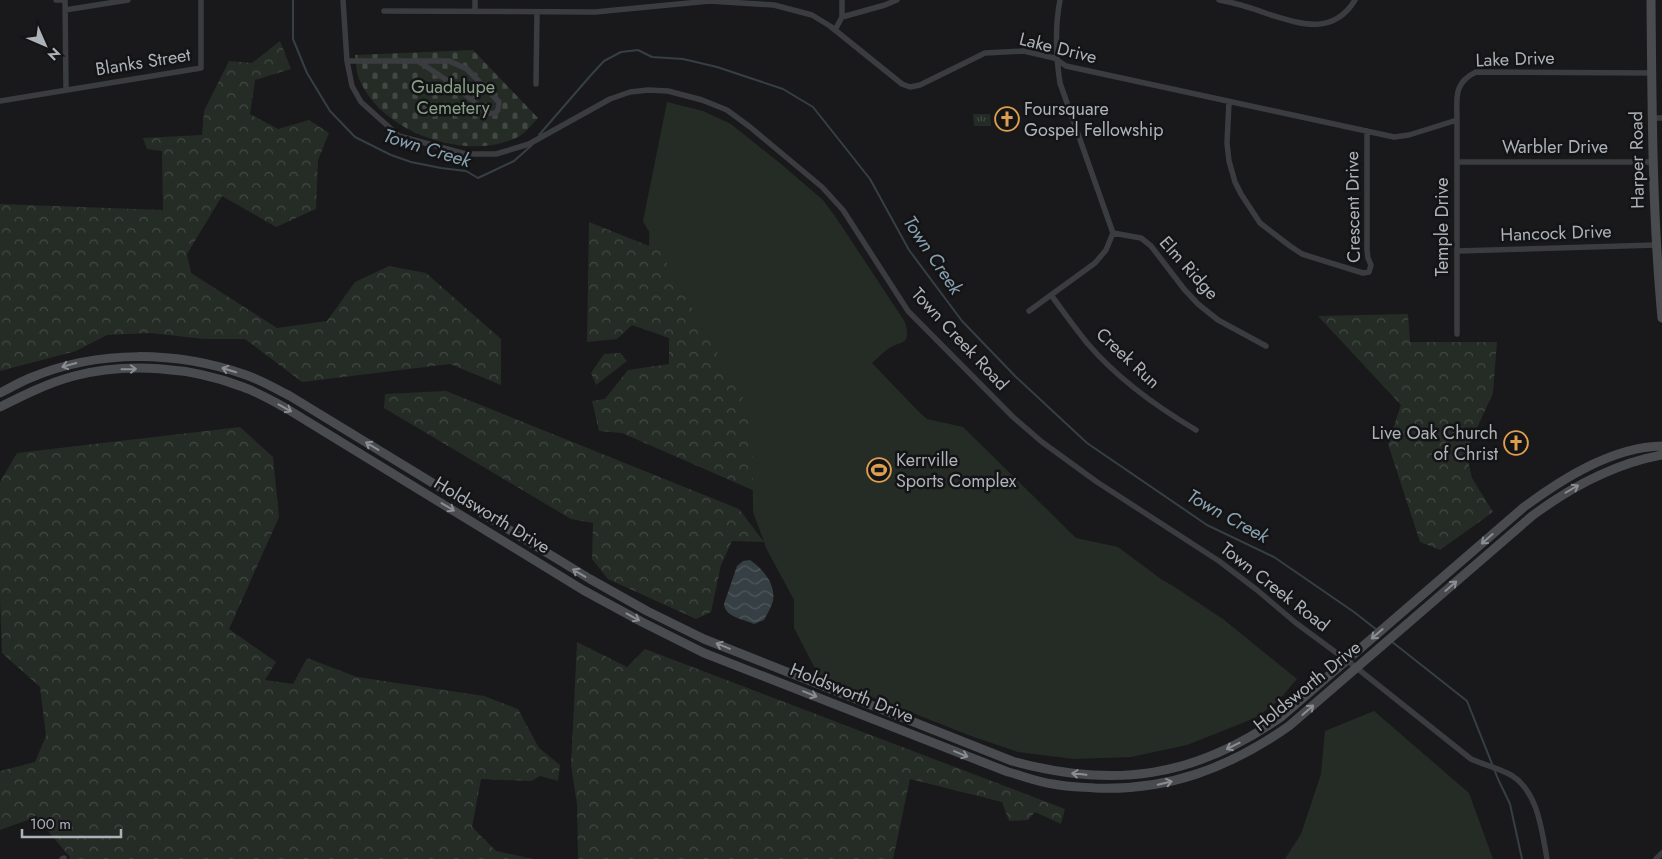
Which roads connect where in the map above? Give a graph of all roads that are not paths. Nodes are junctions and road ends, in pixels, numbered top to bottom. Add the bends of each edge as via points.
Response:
1 (56, 0) edge
2 (66, 0) edge
3 (128, 0) edge
4 (201, 0) edge
5 (343, 0) edge
6 (475, 0) edge
7 (698, 0) edge
8 (842, 0) edge
9 (898, 0) edge
10 (1060, 0) edge
11 (1219, 0) edge
12 (1355, 0) edge
13 (1651, 0) edge
14 (65, 10) junction
15 (384, 11) dead end
16 (475, 11) junction
17 (537, 12) junction
18 (842, 17) junction
19 (835, 30) junction
20 (348, 61) junction
21 (418, 61) junction
22 (1058, 62) junction
23 (1652, 73) junction
24 (536, 84) dead end
25 (66, 90) junction
26 (0, 101) edge
27 (1229, 102) junction
28 (1652, 118) junction
29 (1662, 118) edge
30 (1457, 120) junction
31 (1367, 131) junction
32 (1457, 162) junction
33 (1652, 162) junction
34 (1658, 217) edge
35 (1113, 233) junction
36 (1656, 245) junction
37 (1457, 251) junction
38 (1051, 295) junction
39 (1029, 311) dead end
40 (1662, 318) edge
41 (1457, 334) dead end
42 (1266, 346) dead end
43 (0, 393) edge
44 (0, 407) edge
45 (1196, 430) dead end
46 (1660, 444) edge
47 (1662, 455) edge
48 (1649, 458) junction
49 (1662, 460) edge
50 (414, 472) junction
51 (407, 482) junction
52 (1524, 507) junction
53 (1532, 516) junction
54 (769, 664) junction
55 (765, 676) junction
56 (1662, 853) edge
57 (1547, 859) edge
58 (1656, 859) edge

1 - 2 street
2 - 14 street
3 - 14 street
4 - 25 street, Blanks Street via 201,68
5 - 20 street, Town Creek Road
6 - 16 street
7 - 17 street, Lake Drive via 595,12
7 - 19 street, Lake Drive via 774,5 812,15
8 - 18 street
9 - 18 street
10 - 22 street
11 - 12 street via 1314,26 1341,16
13 - 23 main road, Harper Road
14 - 25 street
15 - 16 street, Lake Drive
16 - 17 street, Lake Drive
17 - 24 street
18 - 19 street
19 - 22 street, Lake Drive via 910,87 985,53 1018,50 1054,58
20 - 21 street
20 - 57 street, Town Creek Road via 352,86 361,102 399,136 466,154 496,154 529,144 610,99 630,92 668,91 727,110 822,187 843,210 908,311 1042,442 1096,482 1219,561 1471,758 1510,774 1521,783 1529,794 1541,827
21 - 21 street via 449,61 463,66 499,102 497,112 492,115 485,112
22 - 27 street, Lake Drive
22 - 35 street via 1060,83
23 - 28 main road, Harper Road
23 - 30 street, Lake Drive via 1476,72 1461,82
25 - 26 street, Blanks Street
27 - 31 street, Lake Drive
27 - 31 street, Crescent Drive via 1228,161 1241,194 1260,223 1302,254 1363,274 1371,267 1367,250
28 - 29 street
28 - 33 main road, Harper Road
30 - 31 street, Lake Drive via 1399,137
30 - 32 street, Temple Drive
32 - 33 street, Warbler Drive
32 - 37 street, Temple Drive
33 - 34 main road, Harper Road
34 - 36 main road, Harper Road
35 - 38 street via 1096,263
35 - 42 street, Elm Ridge via 1141,238 1198,304 1218,320
36 - 37 street, Hancock Drive
36 - 40 main road, Harper Road
37 - 41 street, Temple Drive
38 - 39 street
38 - 45 street, Creek Run via 1087,343 1120,375
50 -> 43 main road, Holdsworth Drive via 290,396 248,375 211,364 169,356 122,356 72,364
44 -> 51 main road, Holdsworth Drive via 36,389 75,376 123,369 168,369 208,376 243,387 284,407
46 - 52 main road, Holdsworth Drive via 1595,464 1551,487
47 - 48 main road, Holdsworth Drive
48 - 49 main road
53 -> 48 main road, Holdsworth Drive via 1580,484
50 - 51 main road
54 -> 50 main road, Holdsworth Drive via 648,612
51 -> 55 main road, Holdsworth Drive via 583,590 642,622 704,653
52 - 53 street
52 -> 54 main road, Holdsworth Drive via 1281,717 1260,732 1212,756 1153,773 1082,775 1012,761
55 -> 53 main road, Holdsworth Drive via 1008,772 1053,784 1116,789 1155,785 1216,768 1266,742
54 - 55 main road
56 - 58 street

